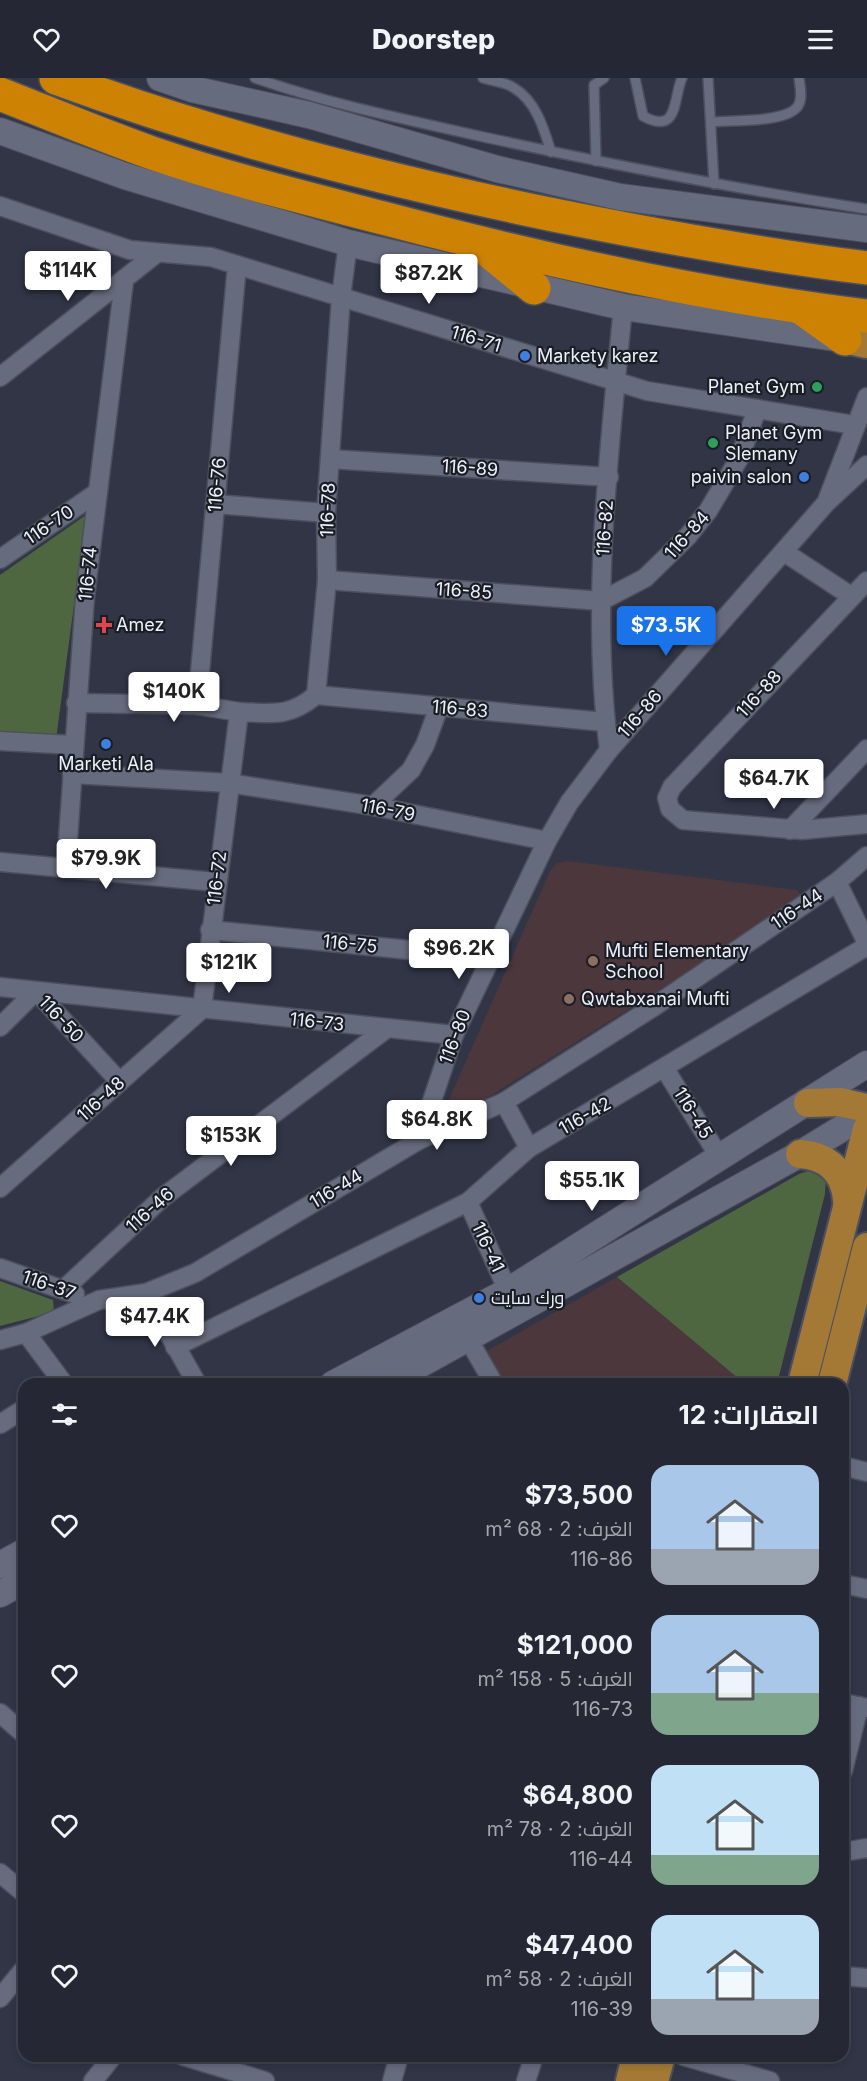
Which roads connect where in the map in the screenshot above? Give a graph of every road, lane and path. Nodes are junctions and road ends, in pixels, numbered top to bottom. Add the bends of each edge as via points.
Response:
1 (56, 78) edge
2 (160, 78) edge
3 (255, 78) edge
4 (483, 78) edge
5 (604, 78) edge
6 (635, 78) edge
7 (682, 78) edge
8 (708, 78) edge
9 (799, 78) edge
10 (0, 94) edge
11 (711, 122) junction
12 (0, 131) edge
13 (550, 152) junction
14 (597, 161) junction
15 (714, 184) junction
16 (867, 208) edge
17 (5, 213) edge
18 (867, 229) edge
19 (633, 231) junction
20 (348, 243) junction
21 (478, 243) junction
22 (867, 247) edge
23 (157, 253) junction
24 (237, 265) junction
25 (867, 268) edge
26 (124, 281) junction
27 (534, 288) junction
28 (341, 297) junction
29 (623, 307) junction
30 (860, 333) edge
31 (0, 377) edge
32 (616, 382) junction
33 (867, 397) edge
34 (757, 409) junction
35 (855, 425) junction
36 (330, 459) junction
37 (867, 465) edge
38 (609, 477) junction
39 (98, 492) junction
40 (826, 502) junction
41 (215, 504) junction
42 (326, 513) junction
43 (784, 552) junction
44 (0, 559) edge
45 (327, 580) junction
46 (867, 581) edge
47 (851, 596) junction
48 (601, 601) junction
49 (316, 695) junction
50 (76, 703) junction
51 (197, 705) junction
52 (439, 707) junction
53 (238, 712) junction
54 (605, 722) junction
55 (0, 741) edge
56 (74, 745) junction
57 (867, 748) edge
58 (609, 750) junction
59 (72, 774) junction
60 (229, 783) junction
61 (373, 806) junction
62 (867, 824) edge
63 (790, 830) junction
64 (547, 841) junction
65 (867, 856) edge
66 (0, 862) edge
67 (66, 868) junction
68 (216, 882) junction
69 (837, 882) junction
70 (210, 930) junction
71 (867, 945) edge
72 (489, 958) junction
73 (0, 987) edge
74 (36, 992) junction
75 (201, 1009) junction
76 (0, 1026) edge
77 (386, 1029) junction
78 (454, 1035) junction
79 (867, 1064) edge
80 (664, 1069) junction
81 (120, 1082) junction
82 (504, 1102) junction
83 (808, 1103) junction
84 (867, 1108) edge
85 (867, 1113) edge
86 (867, 1129) edge
87 (419, 1140) junction
88 (529, 1148) junction
89 (800, 1154) junction
90 (720, 1158) junction
91 (0, 1188) edge
92 (847, 1200) junction
93 (468, 1202) junction
94 (867, 1247) edge
95 (0, 1268) edge
96 (64, 1289) junction
97 (508, 1291) junction
98 (146, 1293) junction
99 (99, 1300) junction
100 (26, 1333) junction
101 (467, 1337) junction
102 (0, 1340) edge
103 (175, 1347) junction
104 (405, 1360) junction
105 (60, 1378) edge
106 (193, 1378) edge
107 (351, 1378) edge
108 (390, 1378) edge
109 (491, 1378) edge
110 (803, 1378) edge
111 (834, 1378) edge
112 (18, 1413) edge
113 (0, 1424) edge
114 (849, 1468) edge
115 (867, 1472) edge
116 (18, 1555) edge
117 (0, 1565) edge
118 (18, 1584) edge
119 (849, 1585) edge
120 (867, 1589) edge
121 (0, 1594) edge
122 (856, 1706) edge
123 (0, 1713) edge
124 (18, 1729) edge
125 (849, 1741) edge
126 (867, 1848) edge
127 (849, 1851) edge
128 (0, 1873) edge
129 (18, 1888) edge
130 (18, 1976) edge
131 (849, 1976) edge
132 (867, 1978) edge
133 (0, 1998) edge
134 (108, 2062) edge
135 (203, 2062) edge
136 (397, 2062) edge
137 (532, 2062) edge
138 (635, 2062) edge
139 (659, 2062) edge
140 (704, 2062) edge
141 (93, 2081) edge
142 (265, 2081) edge
143 (392, 2081) edge
144 (526, 2081) edge
145 (630, 2081) edge
146 (654, 2081) edge
147 (770, 2081) edge

1 - 19 highway via 125,103 376,177
2 - 18 main road via 309,115 496,169 620,197
3 - 13 lane via 340,105
4 - 13 lane via 514,87 526,100 538,115
5 - 14 lane via 594,85
6 - 7 lane via 643,116 660,121 670,118 675,110
8 - 11 lane
9 - 11 lane via 801,97 791,113
10 - 21 highway via 152,153 243,182
11 - 15 lane
12 - 20 main road via 125,176
13 - 14 lane
14 - 15 lane
15 - 16 lane
17 - 23 street, 116-71 via 117,246
19 - 22 highway via 712,231
19 - 25 highway
20 - 27 main road
20 - 28 street, 116-78
21 - 27 highway
21 - 30 highway via 666,284 802,308
23 - 24 street, 116-71 via 198,254
23 - 26 street
24 - 28 street, 116-71
24 - 41 street, 116-76
26 - 31 street
26 - 39 street, 116-74
27 - 29 main road
28 - 32 street, 116-71
28 - 36 street, 116-78
29 - 30 main road
29 - 32 street, 116-82
32 - 34 street, 116-71 via 664,395
32 - 38 street, 116-82
33 - 35 street
34 - 35 street, 116-71
34 - 48 street, 116-84 via 740,457 702,520 651,573
35 - 40 street
36 - 38 street, 116-89
36 - 42 street, 116-78
37 - 40 street, 116-86
38 - 48 street, 116-82
39 - 44 street, 116-70
39 - 50 street, 116-74
40 - 43 street, 116-86
41 - 42 street
41 - 51 street, 116-76
42 - 45 street, 116-78
43 - 47 street
43 - 58 street, 116-86
45 - 48 street, 116-85
45 - 49 street, 116-78
46 - 47 street, 116-88
47 - 63 street, 116-88 via 672,787 667,798 674,814 684,820
48 - 54 street, 116-82
49 - 52 street, 116-83
49 - 53 street via 282,714
50 - 51 street
50 - 56 street, 116-74
51 - 53 street
52 - 54 street, 116-83
52 - 61 street via 411,770
53 - 60 street, 116-72
54 - 58 street, 116-82
55 - 56 street
56 - 59 street, 116-74
57 - 63 street
58 - 64 street, 116-86
59 - 60 street, 116-79
59 - 67 street, 116-74
60 - 61 street, 116-79
60 - 68 street, 116-72
61 - 64 street, 116-79
62 - 63 street
64 - 72 street, 116-80
65 - 69 street, 116-44
66 - 67 street
67 - 68 street
68 - 70 street, 116-72
69 - 71 street
69 - 82 street, 116-44 via 652,1008
70 - 72 street, 116-75
70 - 75 street, 116-72
71 - 80 street, 116-42
72 - 78 street, 116-80
73 - 74 street, 116-73
74 - 75 street, 116-73
74 - 76 street, 116-50
74 - 81 street, 116-50
75 - 77 street, 116-73
75 - 81 street, 116-48
77 - 78 street, 116-73
77 - 96 street, 116-46 via 162,1198
78 - 87 street, 116-80
79 - 83 main road
80 - 88 street, 116-42
80 - 90 street, 116-45
81 - 91 street, 116-48
82 - 87 street, 116-44
82 - 88 street
83 - 84 main road via 840,1102
83 - 90 main road
85 - 89 main road
86 - 92 main road
87 - 98 street, 116-44 via 195,1273
88 - 93 street, 116-42
89 - 92 main road via 830,1163 843,1179
89 - 101 main road
90 - 97 main road
92 - 110 main road
93 - 97 street, 116-41
93 - 103 street, 116-42
94 - 111 main road
95 - 96 street, 116-37
96 - 99 street, 116-37
97 - 104 main road
98 - 99 street, 116-44
98 - 103 street
99 - 100 street, 116-44
100 - 102 street, 116-44
100 - 105 street
101 - 104 main road
101 - 109 street
103 - 106 street
104 - 107 main road
104 - 108 main road
112 - 113 street
114 - 115 street
116 - 117 main road
118 - 121 main road
119 - 120 street
122 - 125 street
123 - 124 street
126 - 127 street
128 - 129 street
130 - 133 street
131 - 132 street
134 - 141 street
135 - 142 street
136 - 143 street
137 - 144 street
138 - 145 main road
139 - 146 main road
140 - 147 street

